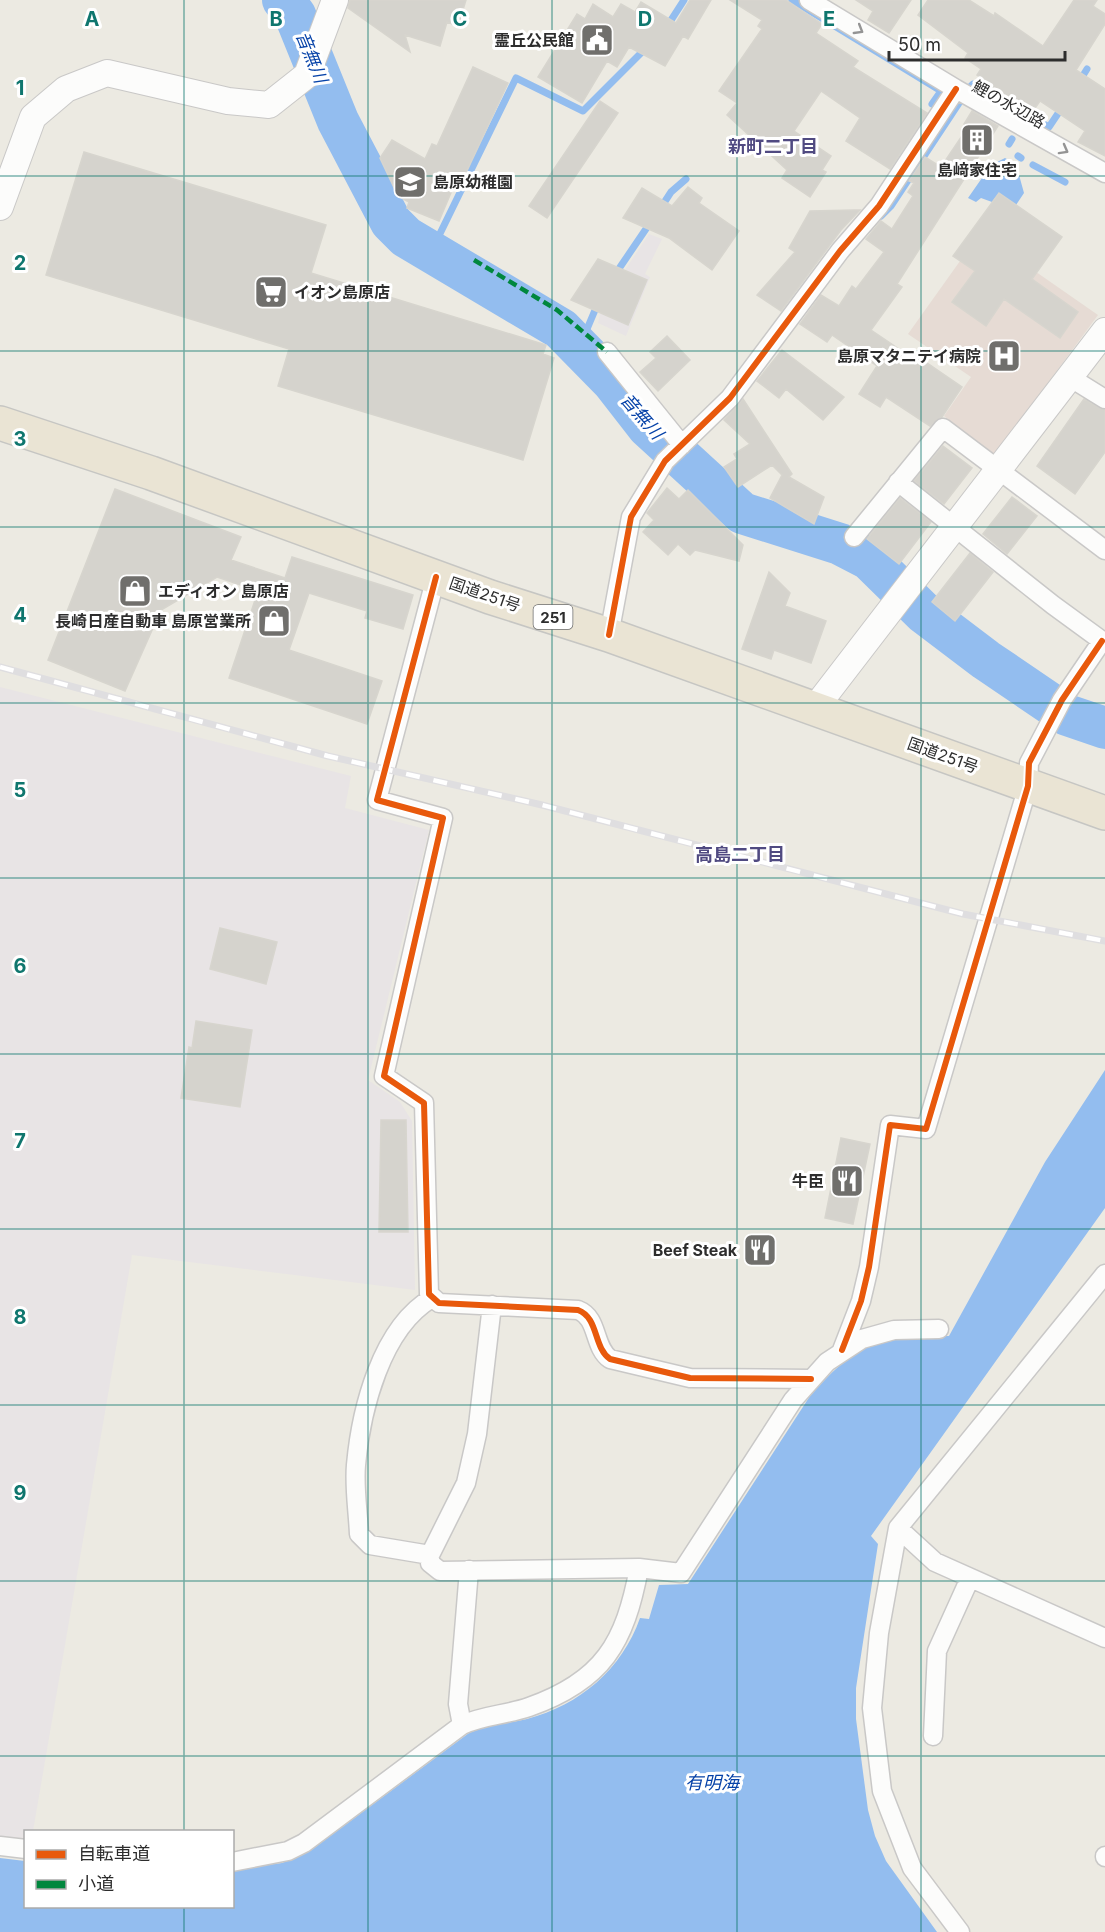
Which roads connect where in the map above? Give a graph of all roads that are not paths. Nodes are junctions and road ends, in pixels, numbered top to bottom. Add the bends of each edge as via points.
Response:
1 (335, 0) edge
2 (809, 0) edge
3 (956, 89) junction
4 (1105, 173) edge
5 (0, 207) edge
6 (1105, 331) edge
7 (607, 352) dead end
8 (1071, 378) junction
9 (1105, 399) edge
10 (0, 423) edge
11 (676, 451) junction
12 (999, 471) junction
13 (898, 482) junction
14 (954, 528) junction
15 (854, 537) dead end
16 (1105, 550) edge
17 (436, 577) junction
18 (609, 635) junction
19 (1104, 642) edge
20 (814, 708) junction
21 (1028, 786) junction
22 (1105, 813) edge
23 (1105, 1274) edge
24 (432, 1298) junction
25 (492, 1305) junction
26 (939, 1329) dead end
27 (842, 1350) junction
28 (811, 1379) junction
29 (898, 1528) junction
30 (430, 1555) junction
31 (639, 1568) junction
32 (469, 1570) junction
33 (970, 1578) junction
34 (1105, 1638) edge
35 (462, 1725) junction
36 (933, 1736) dead end
37 (0, 1846) edge
38 (24, 1849) edge
39 (234, 1862) edge
40 (960, 1932) edge

1 - 5 street via 307,75 269,105 228,101 107,73 66,89 33,117
2 -> 3 street, 鯉の水辺路
3 -> 4 street, 鯉の水辺路
3 - 11 street via 879,206 840,251 730,398
6 - 8 street
7 - 11 street
8 - 9 street
8 - 12 street
10 - 17 highway, 国道251号 / 251 via 151,473
11 - 18 street via 631,517
12 - 13 street via 943,428
12 - 14 street
12 - 16 street
13 - 14 street
13 - 15 street
14 - 19 street
14 - 20 street
17 - 18 highway, 国道251号 / 251
17 - 24 street via 376,800 442,818 384,1076 424,1103
18 - 20 highway, 国道251号 / 251
19 - 21 street via 1062,700 1029,763
20 - 21 highway, 国道251号 / 251
21 - 22 highway, 国道251号 / 251
21 - 27 street via 926,1129 890,1125 869,1267
23 - 29 street
24 - 25 street via 440,1303
24 - 30 street via 414,1312 378,1365 356,1465 359,1534 363,1540 370,1545
25 - 28 street via 578,1310 589,1318 606,1357 667,1373 690,1378
25 - 30 street via 477,1434 466,1483
26 - 27 street via 894,1330 862,1339
27 - 28 street
28 - 31 street via 793,1400 681,1573
29 - 33 street via 935,1562
29 - 40 street via 879,1633 872,1708 882,1791 912,1868
30 - 32 street via 430,1563 440,1571
31 - 32 street
31 - 35 street via 627,1621 610,1652 588,1676 530,1707 480,1717
32 - 35 street via 458,1704
33 - 34 street
33 - 36 street via 937,1651
35 - 39 street via 304,1843 288,1851
37 - 38 street

